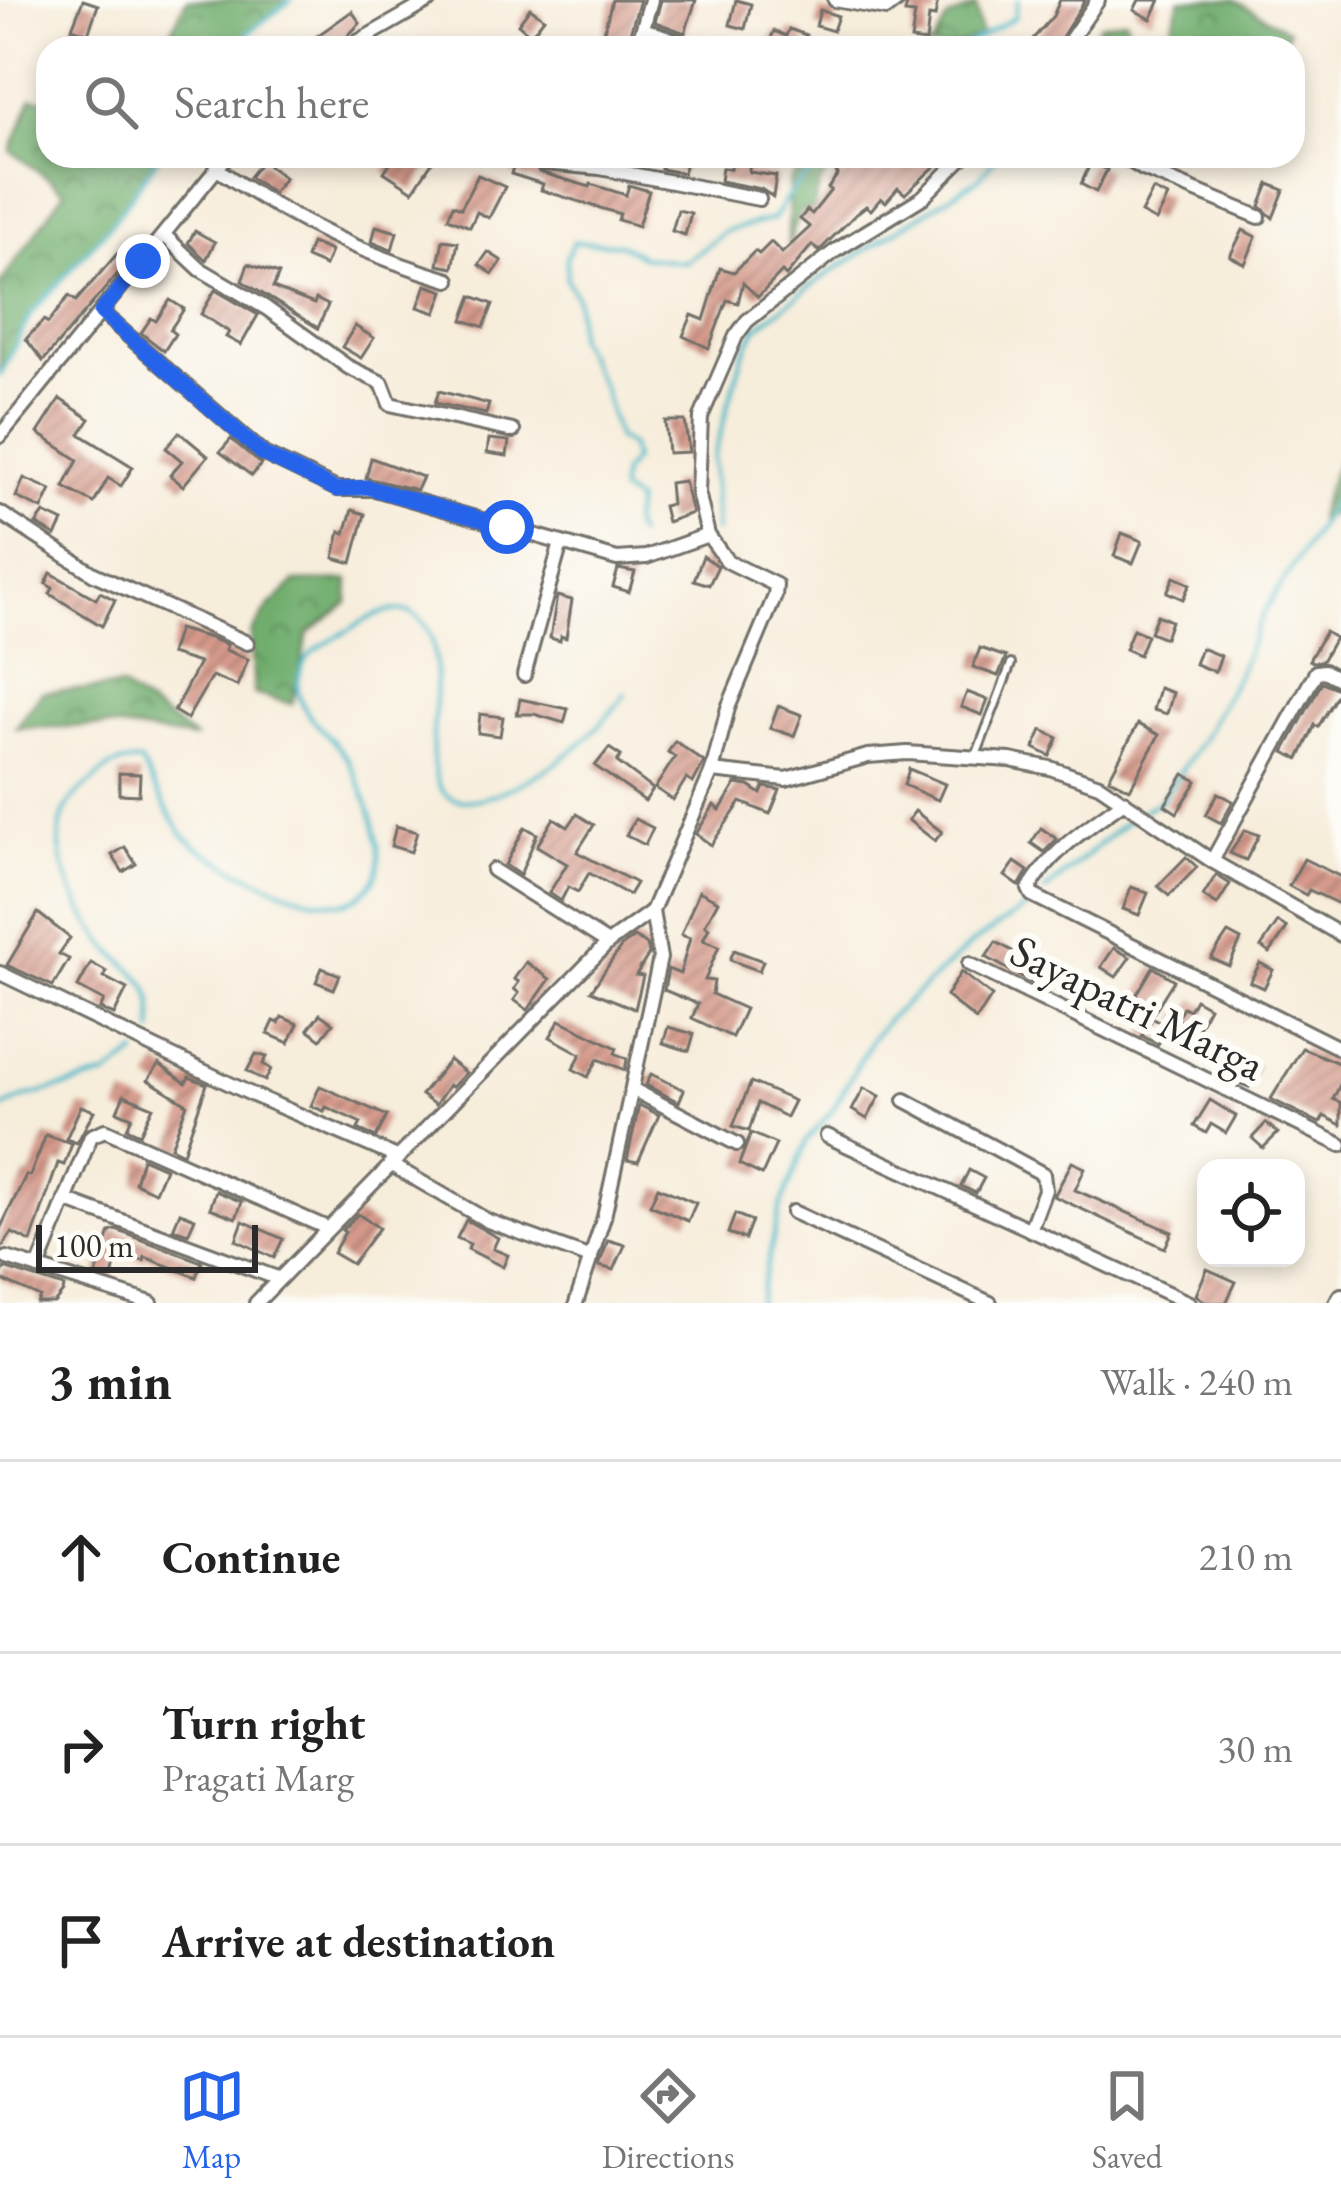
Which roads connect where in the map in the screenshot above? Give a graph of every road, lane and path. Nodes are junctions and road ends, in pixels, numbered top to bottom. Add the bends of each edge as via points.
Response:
1 (431, 0) edge
2 (651, 0) edge
3 (835, 0) edge
4 (898, 0) edge
5 (1098, 0) edge
6 (643, 29) junction
7 (367, 36) edge
8 (641, 36) edge
9 (663, 36) edge
10 (1073, 36) edge
11 (627, 168) edge
12 (952, 168) edge
13 (1142, 168) edge
14 (217, 169) joint
15 (759, 199) dead end
16 (1258, 218) dead end
17 (164, 235) junction
18 (449, 280) dead end
19 (101, 312) junction
20 (513, 431) dead end
21 (0, 436) edge
22 (0, 513) edge
23 (708, 536) junction
24 (561, 542) junction
25 (247, 643) dead end
26 (1011, 664) dead end
27 (524, 675) dead end
28 (1341, 680) edge
29 (974, 759) junction
30 (712, 771) junction
31 (1124, 801) junction
32 (1212, 860) junction
33 (493, 870) dead end
34 (652, 910) junction
35 (1341, 934) edge
36 (608, 943) junction
37 (969, 964) dead end
38 (0, 973) edge
39 (1341, 1049) edge
40 (632, 1089) junction
41 (905, 1100) dead end
42 (827, 1136) dead end
43 (737, 1144) dead end
44 (1341, 1145) edge
45 (393, 1161) junction
46 (65, 1200) junction
47 (793, 1212) dead end
48 (327, 1228) junction
49 (1030, 1230) junction
50 (7, 1258) dead end
51 (591, 1258) junction
52 (38, 1268) junction
53 (278, 1278) junction
54 (1341, 1295) edge
55 (151, 1303) edge
56 (256, 1303) edge
57 (576, 1303) edge
58 (990, 1303) edge
59 (1189, 1303) edge
60 (1336, 1303) edge

1 - 7 street
2 - 6 street
3 - 4 street via 886,9
5 - 10 street
6 - 8 street
6 - 9 street
11 - 15 street
12 - 23 street via 923,197 836,250 736,337 701,416 698,492
13 - 16 street
14 - 17 street
14 - 18 street via 327,237
17 - 19 street
17 - 20 street via 200,269 382,383 390,404
19 - 21 street
19 - 24 street via 263,454 337,490 375,489
22 - 25 street via 94,574
23 - 24 street via 631,560
23 - 30 street via 727,561 776,585
24 - 27 street
26 - 29 lane
28 - 32 street via 1316,672
29 - 30 street via 868,756 786,779
29 - 31 street via 1050,768
30 - 34 street
31 - 32 street
31 - 39 street via 1075,837 1036,877 1032,895
32 - 35 street
33 - 36 street
34 - 36 street
34 - 40 street via 660,958
36 - 45 street
37 - 44 street, Sayapatri Marga
38 - 45 street
40 - 43 street
40 - 51 street
41 - 49 street via 1043,1174
42 - 49 street
45 - 48 street
45 - 51 street via 488,1220
46 - 48 street via 91,1136 105,1130
46 - 52 street
46 - 53 street
47 - 58 street
48 - 53 street
49 - 59 street
50 - 52 street
51 - 57 street
52 - 55 street
53 - 56 street
54 - 60 street

